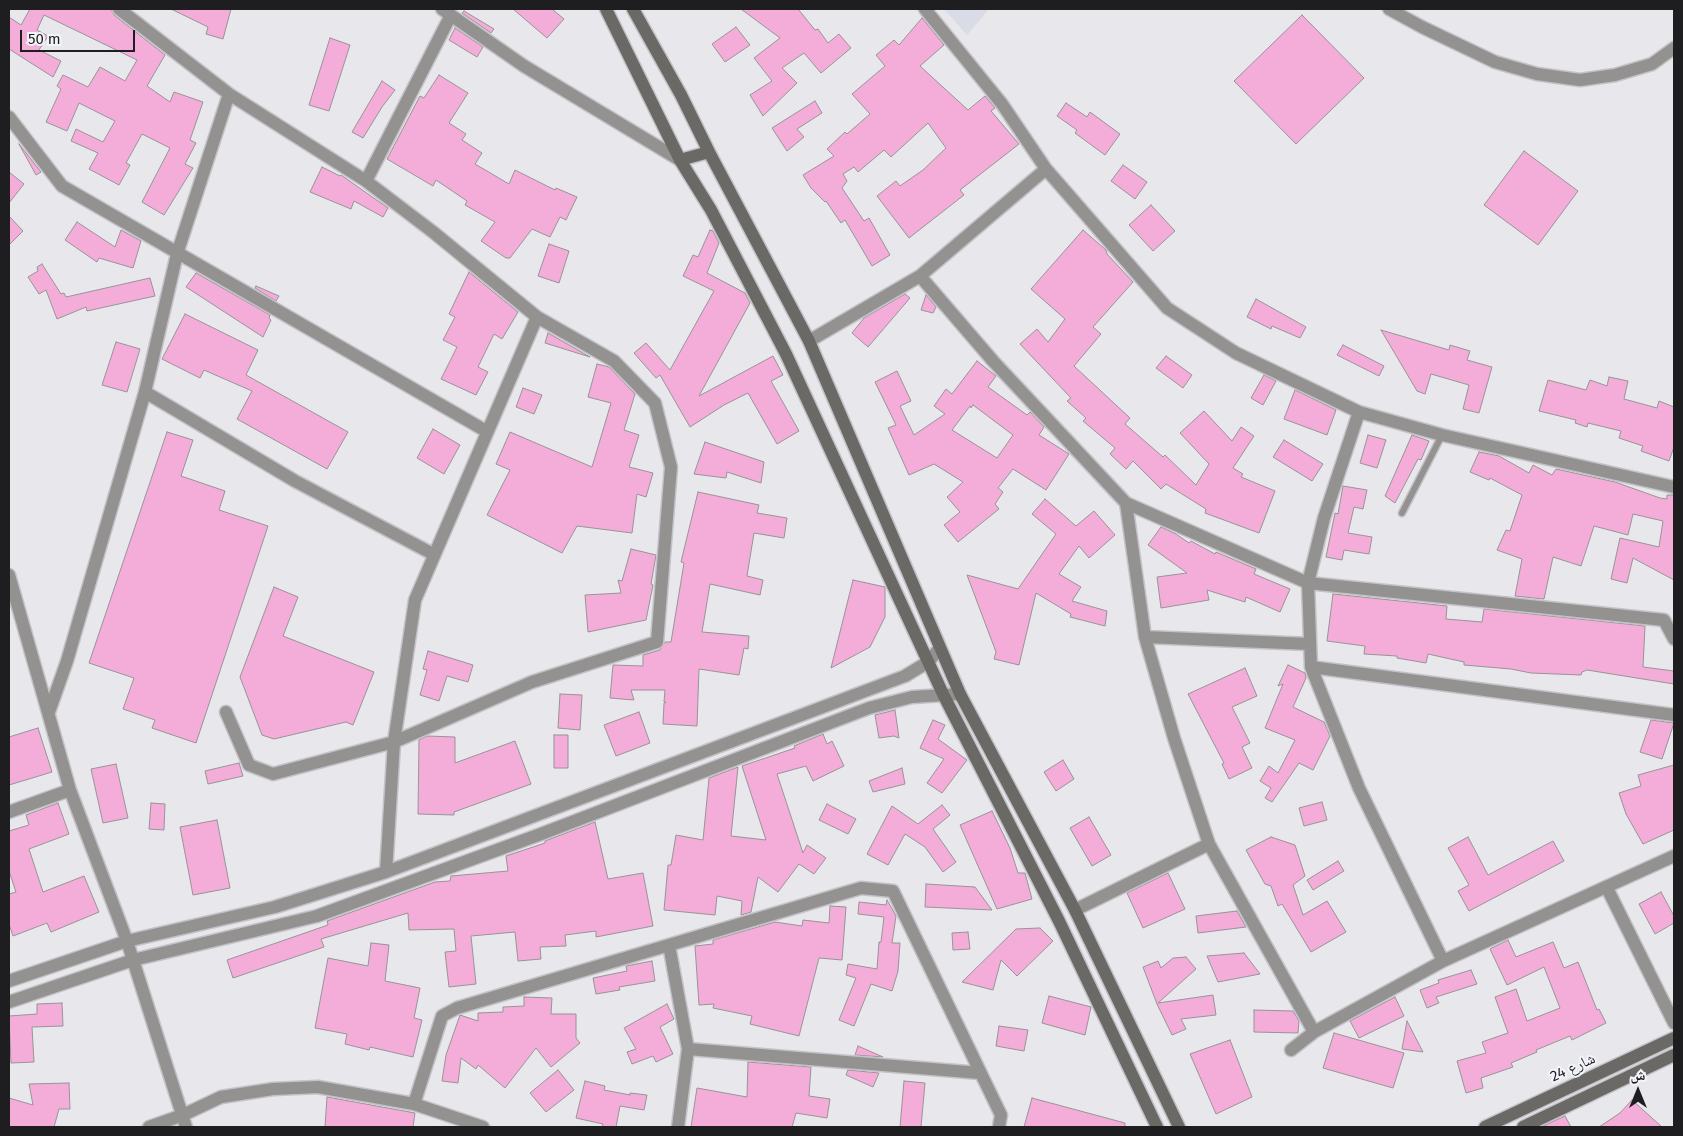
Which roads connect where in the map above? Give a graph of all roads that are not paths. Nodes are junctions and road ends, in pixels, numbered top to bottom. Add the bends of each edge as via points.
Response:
1 (119, 9) edge
2 (606, 9) edge
3 (634, 9) edge
4 (925, 9) edge
5 (1390, 9) edge
6 (446, 12) edge
7 (1674, 48) edge
8 (229, 94) junction
9 (9, 117) edge
10 (709, 152) junction
11 (680, 160) junction
12 (1046, 170) junction
13 (366, 181) junction
14 (177, 254) junction
15 (920, 276) junction
16 (537, 317) junction
17 (809, 341) junction
18 (145, 392) junction
19 (1359, 412) junction
20 (486, 431) junction
21 (1442, 435) junction
22 (1674, 487) edge
23 (1126, 503) junction
24 (1402, 512) dead end
25 (434, 554) junction
26 (9, 575) edge
27 (1308, 583) junction
28 (1144, 637) junction
29 (1674, 639) edge
30 (1310, 644) junction
31 (939, 649) junction
32 (928, 662) junction
33 (1311, 667) junction
34 (943, 694) junction
35 (960, 694) junction
36 (49, 712) junction
37 (226, 712) dead end
38 (1674, 716) edge
39 (394, 742) junction
40 (70, 790) junction
41 (9, 812) edge
42 (1209, 844) junction
43 (1674, 856) edge
44 (386, 872) junction
45 (1607, 888) junction
46 (1075, 910) junction
47 (127, 941) junction
48 (669, 945) junction
49 (133, 960) junction
50 (1443, 961) junction
51 (9, 981) edge
52 (9, 1002) edge
53 (1674, 1023) edge
54 (1314, 1032) junction
55 (1674, 1038) edge
56 (688, 1049) junction
57 (1291, 1050) dead end
58 (1674, 1055) edge
59 (980, 1073) junction
60 (414, 1104) junction
61 (185, 1121) edge
62 (149, 1127) edge
63 (483, 1127) edge
64 (678, 1127) edge
65 (999, 1127) edge
66 (1156, 1127) edge
67 (1179, 1127) edge
68 (1485, 1127) edge
69 (1523, 1127) edge

1 - 8 street
2 - 11 street
3 - 10 street
4 - 12 street via 1002,104
5 - 7 street via 1495,62 1537,74 1580,80 1616,75 1652,64
6 - 11 street via 524,66
6 - 13 street
8 - 13 street
8 - 14 street
9 - 14 street via 62,186
10 - 11 street
10 - 17 street
11 - 32 street via 711,210 786,354
12 - 15 street
12 - 19 street via 1167,308 1236,353
13 - 16 street
14 - 18 street
14 - 20 street
15 - 17 street
15 - 23 street via 993,361
16 - 20 street
16 - 39 street via 614,361 655,403 671,467 658,642 532,682
17 - 31 street
18 - 25 street via 295,481
18 - 36 street
19 - 21 street
19 - 27 street via 1324,518
20 - 25 street
21 - 22 street
21 - 24 lane
23 - 27 street
23 - 28 street
25 - 39 street via 415,600
26 - 36 street
27 - 29 street via 1664,620
27 - 30 street
28 - 30 street
28 - 42 street
30 - 33 street
31 - 32 street
31 - 35 street
32 - 34 street
32 - 44 street via 905,676
33 - 38 street
33 - 50 street via 1359,788
34 - 35 street
34 - 49 street via 896,700 869,708 317,916
34 - 66 street via 1059,921
35 - 46 street
36 - 40 street
37 - 39 street via 249,765 273,774
39 - 44 street
40 - 41 street
40 - 47 street
42 - 46 street
42 - 54 street
43 - 45 street
44 - 47 street via 275,907
45 - 50 street
45 - 53 street
46 - 67 street
47 - 49 street
47 - 51 street
48 - 56 street
48 - 59 street via 861,888 893,891
48 - 60 street via 457,1008 442,1016
49 - 52 street
49 - 61 street
50 - 54 street
54 - 57 street
55 - 68 street, شارع 24
56 - 59 street
56 - 64 street
58 - 69 street
59 - 65 street via 1001,1115
60 - 61 street via 318,1087 273,1090 221,1097
60 - 63 street
61 - 62 street

